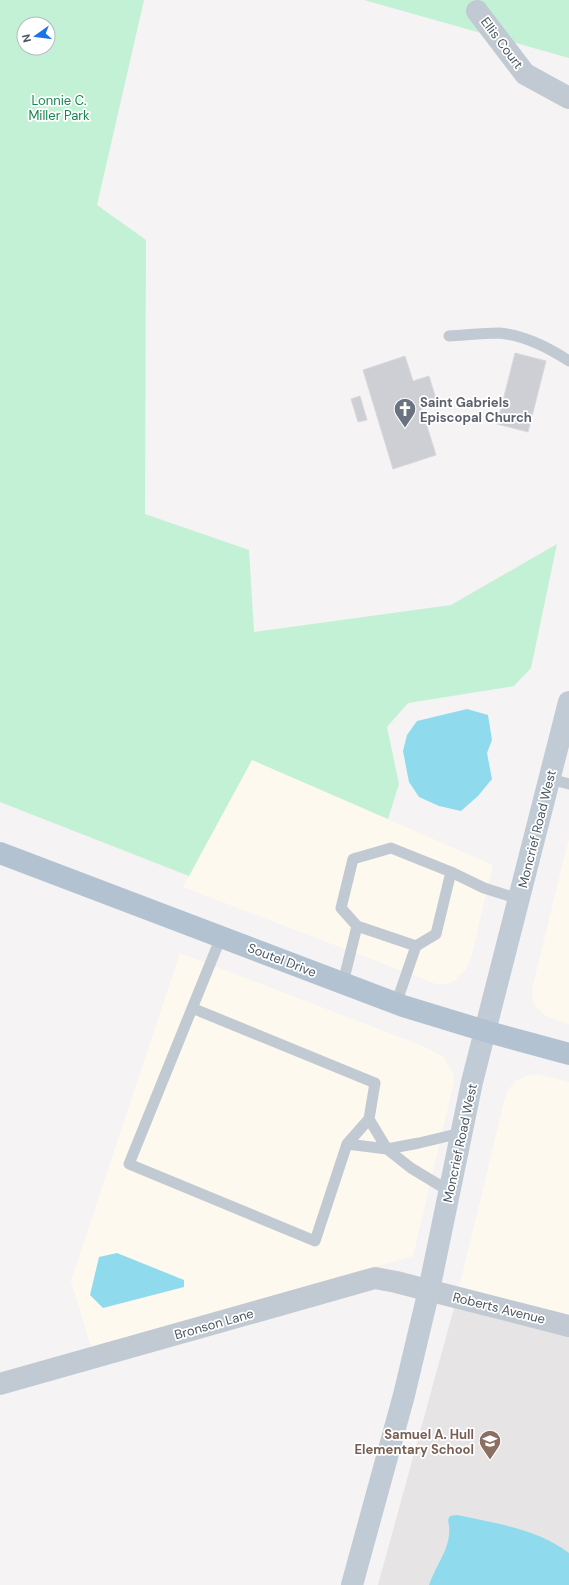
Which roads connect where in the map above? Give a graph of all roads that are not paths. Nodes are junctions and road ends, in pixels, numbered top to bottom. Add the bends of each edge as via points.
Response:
1 (478, 11) dead end
2 (569, 98) edge
3 (449, 336) dead end
4 (569, 361) edge
5 (569, 702) edge
6 (559, 781) edge
7 (0, 853) edge
8 (451, 872) junction
9 (519, 899) junction
10 (357, 926) junction
11 (221, 937) junction
12 (416, 946) junction
13 (343, 984) junction
14 (396, 1004) junction
15 (192, 1008) junction
16 (485, 1031) junction
17 (569, 1054) edge
18 (369, 1119) junction
19 (461, 1133) junction
20 (347, 1144) junction
21 (387, 1148) junction
22 (449, 1191) junction
23 (429, 1290) junction
24 (569, 1326) edge
25 (0, 1384) edge
26 (352, 1585) edge

1 - 2 street, Ellis Court via 525,74
3 - 4 lane via 500,333 521,338
5 - 6 main road, Moncrief Road West
6 - 9 main road, Moncrief Road West
7 - 11 main road, Soutel Drive
8 - 9 lane via 484,888
8 - 10 lane via 391,848 353,859 341,908
8 - 12 lane via 436,934
9 - 16 main road, Moncrief Road West
10 - 12 lane
10 - 13 lane
11 - 13 main road, Soutel Drive
11 - 15 lane
12 - 14 lane
13 - 14 main road, Soutel Drive
14 - 16 main road, Soutel Drive
15 - 18 lane via 375,1083
15 - 20 lane via 129,1164 315,1241
16 - 17 main road, Soutel Drive
16 - 19 main road, Moncrief Road West
18 - 20 lane
18 - 21 lane
19 - 21 lane
19 - 22 main road, Moncrief Road West
20 - 21 lane
21 - 22 lane via 411,1168
22 - 23 main road, Moncrief Road West
23 - 24 street, Roberts Avenue
23 - 25 street, Bronson Lane via 375,1278
23 - 26 main road, Moncrief Road West via 404,1395

